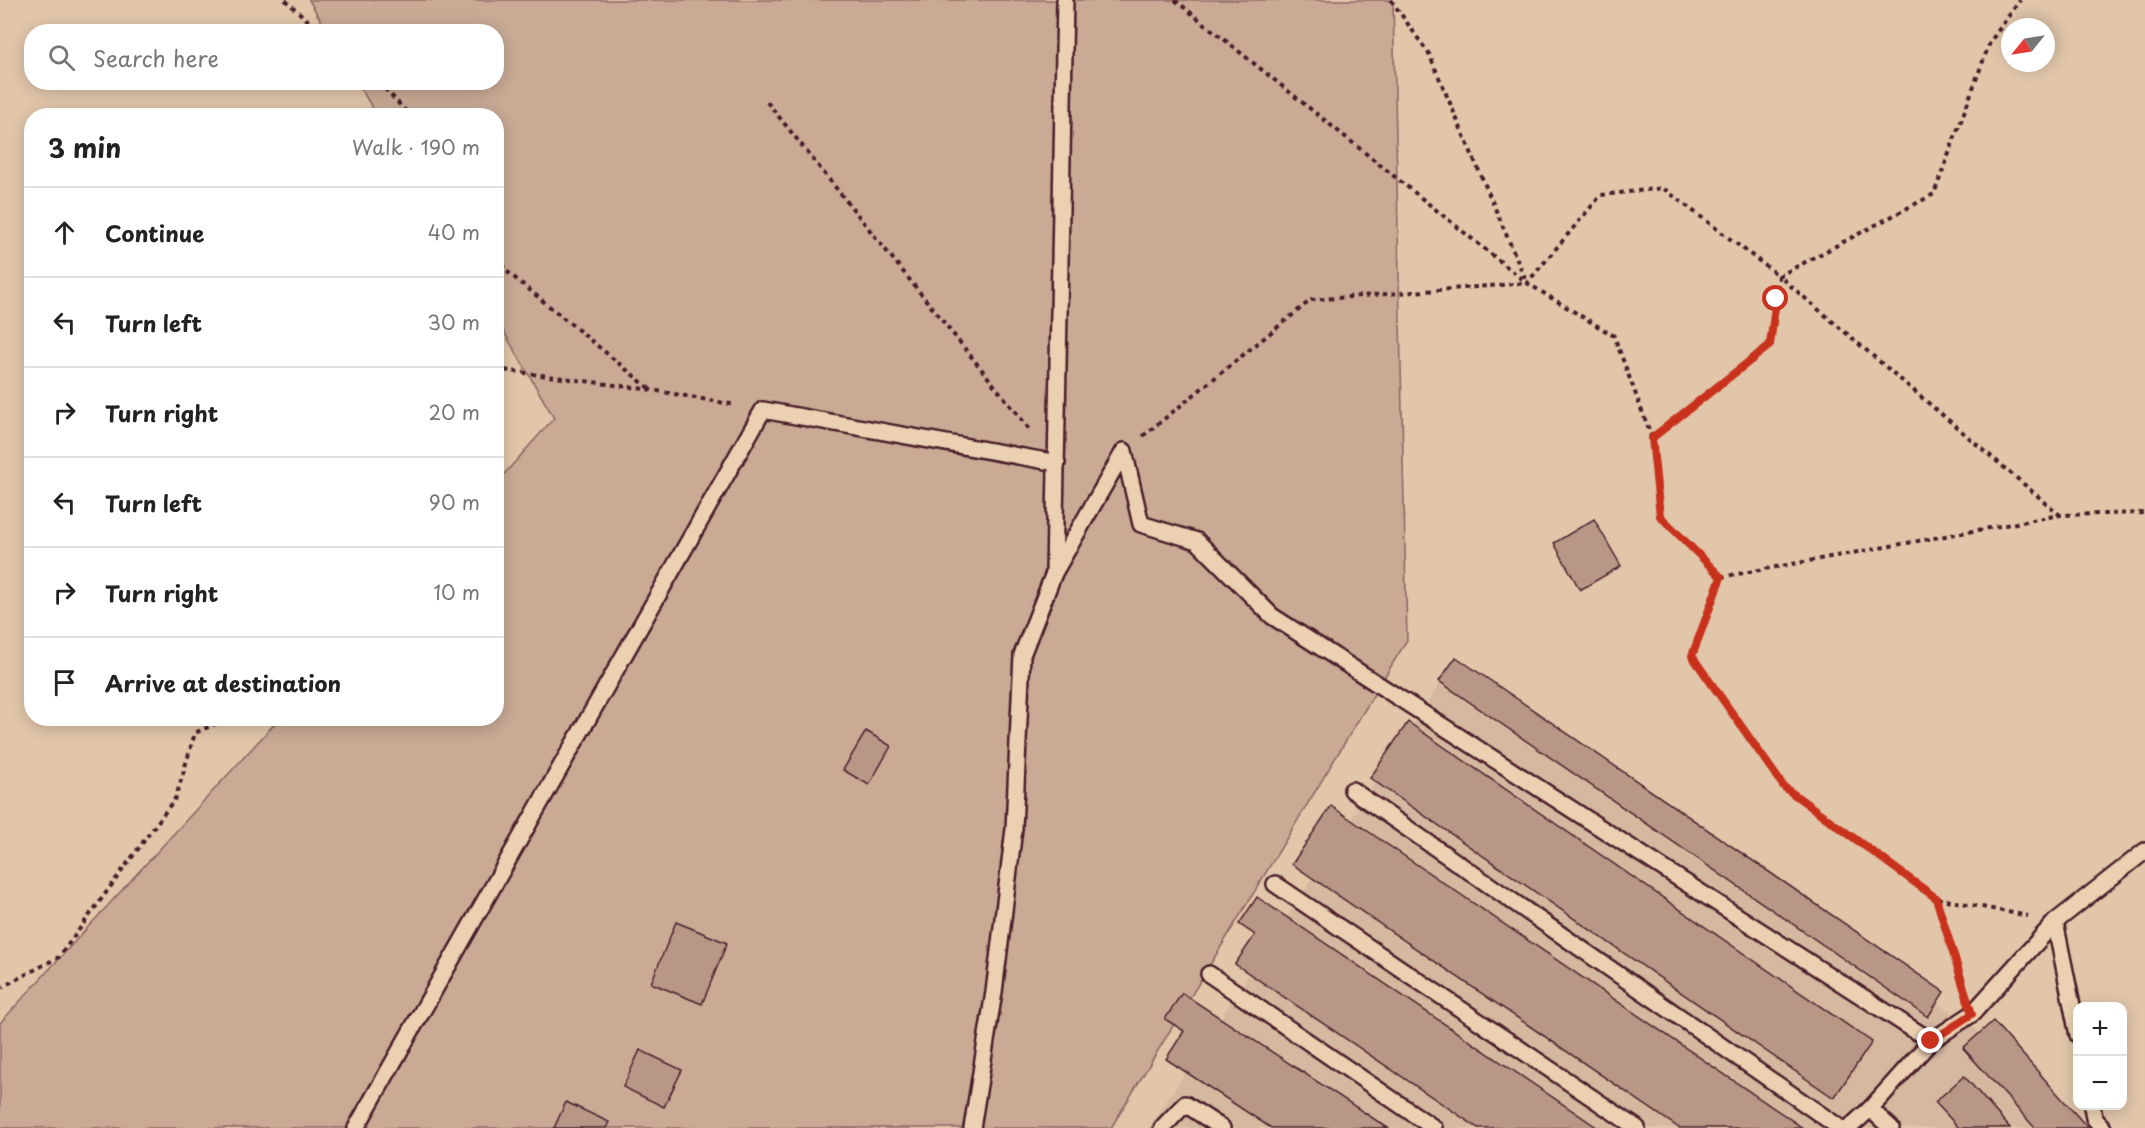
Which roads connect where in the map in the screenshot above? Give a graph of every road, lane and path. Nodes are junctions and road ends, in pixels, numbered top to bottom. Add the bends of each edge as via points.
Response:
1 (285, 0) edge
2 (1065, 0) edge
3 (1175, 0) edge
4 (1391, 0) edge
5 (2020, 0) edge
6 (312, 24) edge
7 (386, 90) edge
8 (767, 102) dead end
9 (403, 108) edge
10 (504, 269) edge
11 (1779, 276) junction
12 (1527, 283) junction
13 (504, 370) edge
14 (652, 390) junction
15 (763, 410) junction
16 (1652, 438) junction
17 (1124, 451) junction
18 (1057, 463) junction
19 (2145, 513) edge
20 (2060, 515) junction
21 (1054, 573) junction
22 (1721, 577) junction
23 (210, 726) edge
24 (1352, 790) dead end
25 (2145, 851) edge
26 (1275, 884) dead end
27 (1936, 898) junction
28 (2055, 922) junction
29 (1209, 974) dead end
30 (0, 988) edge
31 (2073, 1010) edge
32 (1972, 1014) junction
33 (1931, 1041) junction
34 (1870, 1108) junction
35 (2093, 1110) edge
36 (356, 1128) edge
37 (972, 1128) edge
38 (1162, 1128) edge
39 (1222, 1128) edge
40 (1434, 1128) edge
41 (1637, 1128) edge
42 (1840, 1128) edge
43 (1849, 1128) edge
44 (1891, 1128) edge
45 (2103, 1128) edge

1 - 6 path
2 - 18 lane
3 - 12 path
4 - 12 path via 1429,54
5 - 11 path via 1990,42 1934,194
7 - 9 path
8 - 18 path
10 - 14 path
11 - 12 path via 1663,188 1601,195
11 - 16 path via 1770,345
11 - 20 path
12 - 16 path via 1614,336
12 - 17 path via 1311,300
13 - 14 path
14 - 15 path
15 - 18 lane
15 - 36 lane
16 - 22 path via 1660,516
17 - 21 lane
17 - 33 lane via 1140,524 1197,542 1272,616
18 - 21 lane
19 - 20 path
20 - 22 path
21 - 37 lane via 1022,655 1014,829
22 - 27 path via 1692,656 1784,787
23 - 30 path via 195,733 176,797 59,957
24 - 42 lane
25 - 28 lane
26 - 41 lane
27 - 28 path
27 - 32 path
28 - 31 lane
28 - 32 lane
29 - 40 lane
32 - 33 lane
33 - 34 lane
34 - 43 lane
34 - 44 lane
35 - 45 lane
38 - 39 lane via 1185,1104

